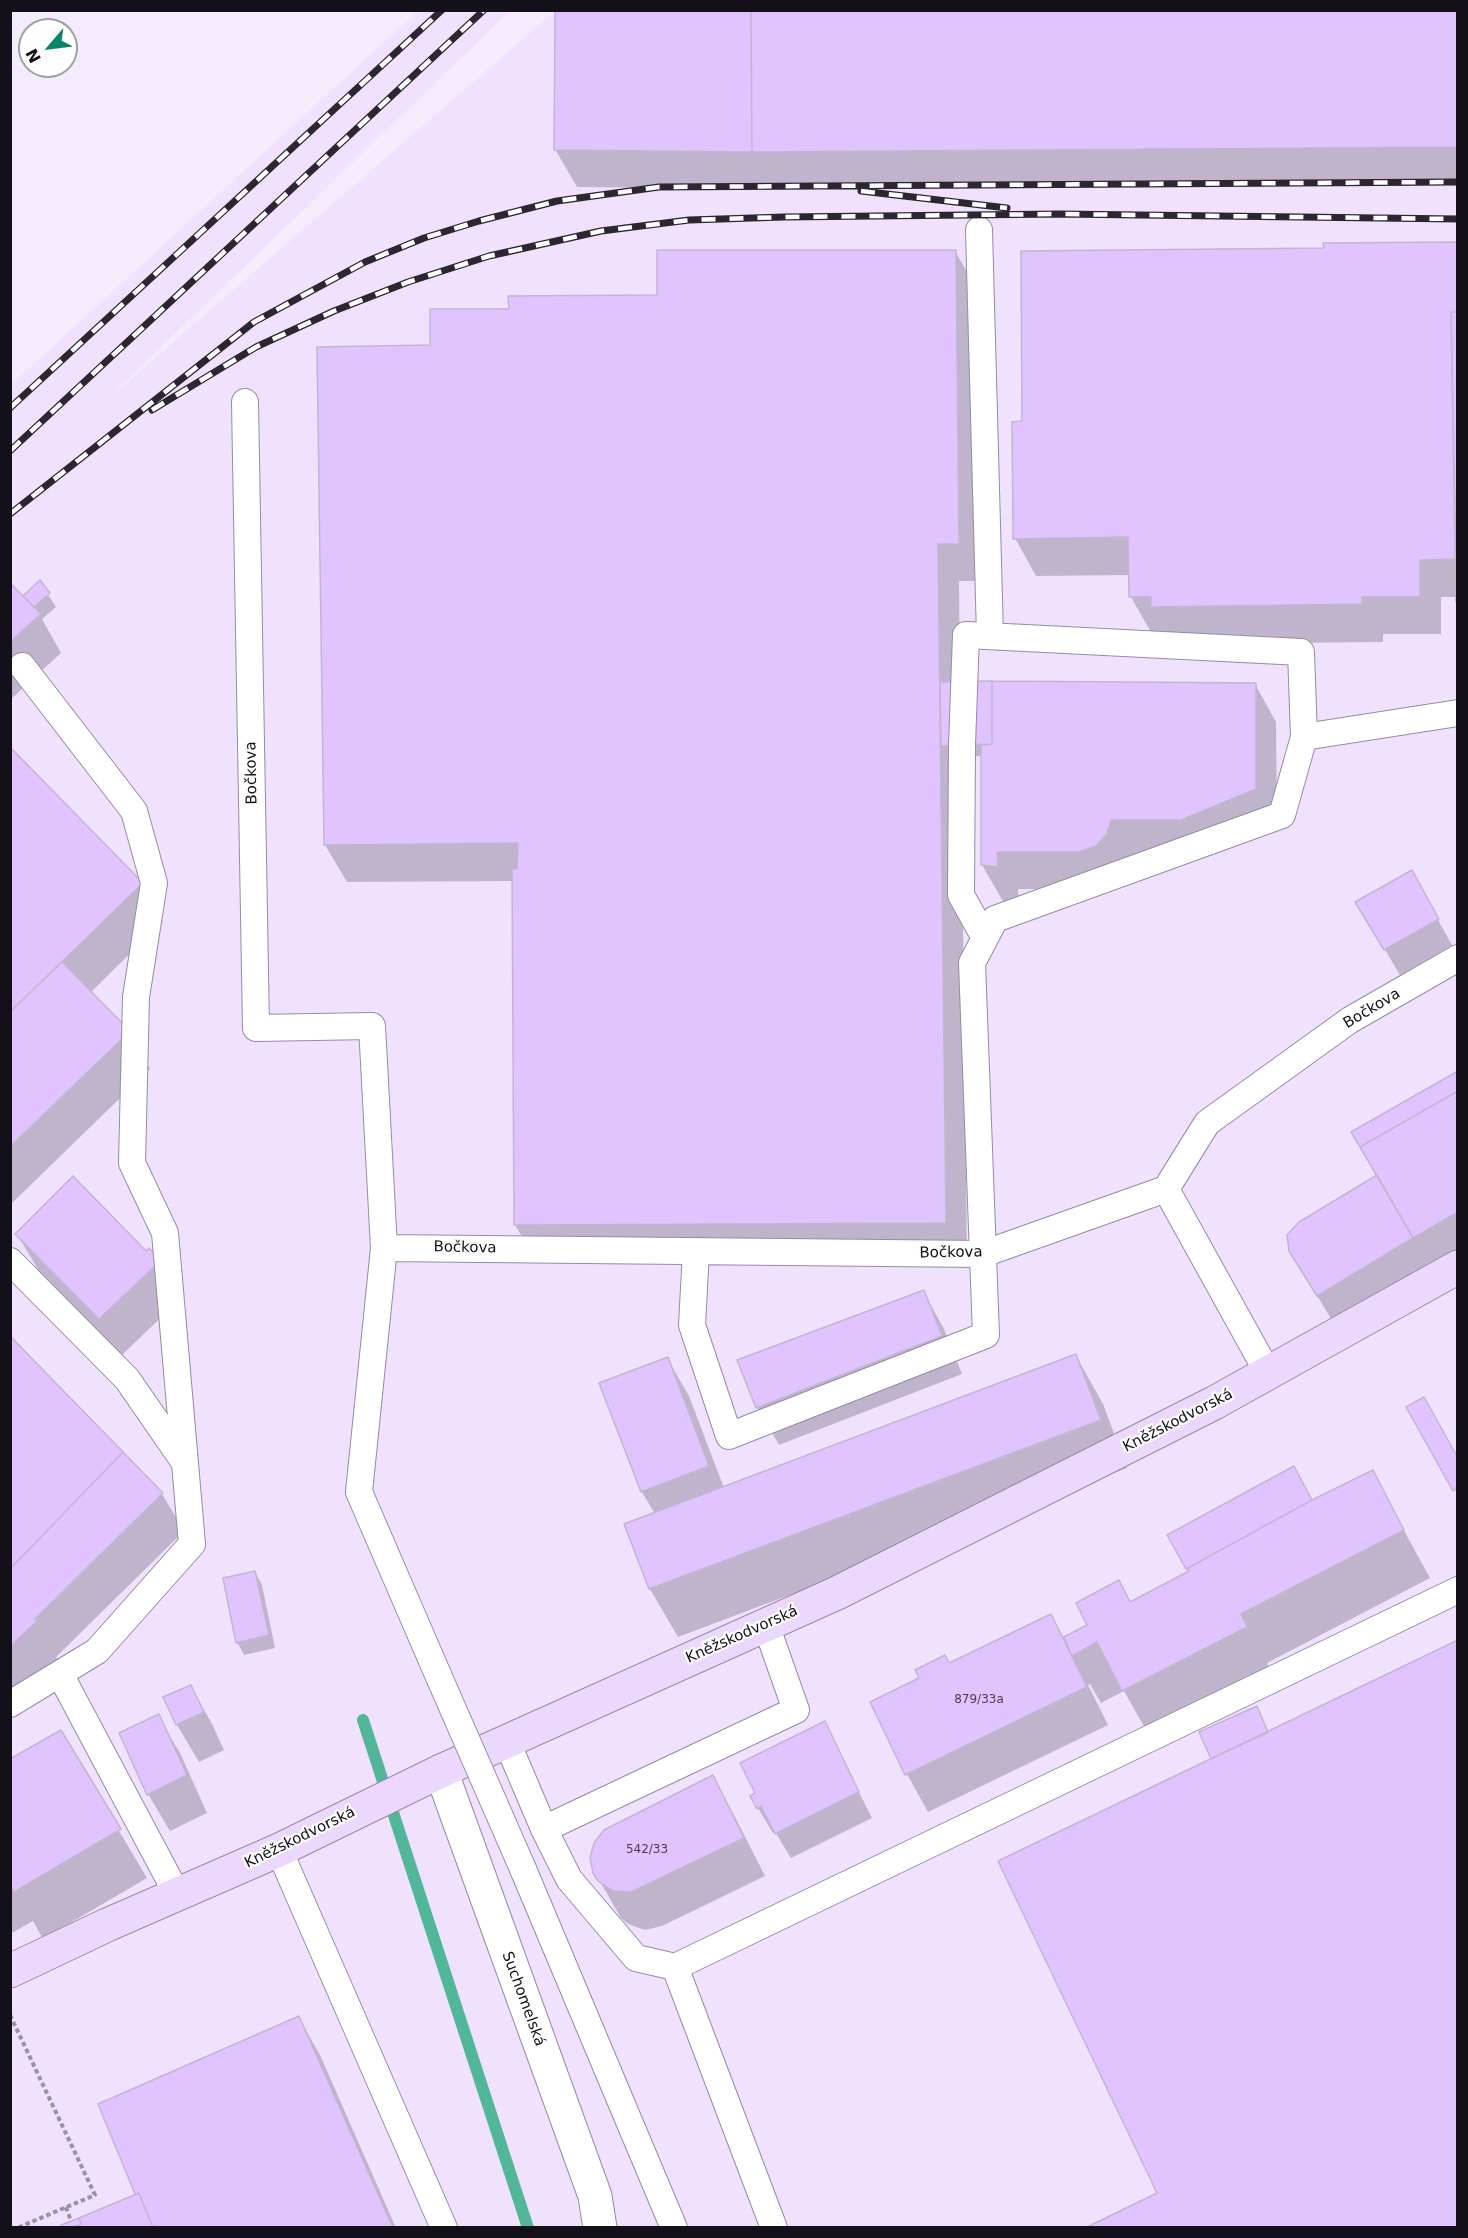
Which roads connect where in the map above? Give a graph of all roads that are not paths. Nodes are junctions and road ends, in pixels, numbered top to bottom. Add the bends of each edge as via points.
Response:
1 (979, 230) dead end
2 (245, 402) dead end
3 (990, 636) junction
4 (22, 666) dead end
5 (1458, 713) edge
6 (1304, 738) junction
7 (985, 938) junction
8 (1458, 958) edge
9 (1166, 1189) junction
10 (384, 1248) junction
11 (696, 1251) junction
12 (983, 1254) junction
13 (10, 1261) edge
14 (1458, 1267) edge
15 (1269, 1373) junction
16 (185, 1462) junction
17 (1458, 1590) edge
18 (766, 1625) junction
19 (60, 1674) junction
20 (10, 1704) edge
21 (507, 1742) junction
22 (441, 1771) junction
23 (544, 1829) junction
24 (279, 1850) junction
25 (177, 1894) junction
26 (675, 1967) junction
27 (10, 1971) edge
28 (444, 2228) edge
29 (600, 2228) edge
30 (674, 2228) edge
31 (774, 2228) edge

1 - 3 lane
2 - 10 lane, Bočkova via 256,1028 372,1026
3 - 6 lane via 1301,652
3 - 7 lane via 966,635 962,745 961,895
4 - 16 lane via 134,812 154,883 135,997 132,1163 165,1233
5 - 6 lane
6 - 7 lane via 1282,815 995,920
7 - 12 lane via 972,963
8 - 9 lane, Bočkova via 1350,1020 1207,1123
9 - 12 lane, Bočkova
9 - 15 lane
10 - 11 lane, Bočkova
10 - 30 lane, bridge via 359,1492
11 - 12 lane, Bočkova
11 - 12 lane via 692,1325 729,1436 986,1335
13 - 16 lane via 128,1379
14 - 15 street, Kněžskodvorská
15 - 18 street, Kněžskodvorská
16 - 19 lane via 192,1544 97,1651
17 - 26 lane
18 - 21 street, Kněžskodvorská
18 - 23 lane via 796,1710
19 - 20 lane
19 - 25 lane
21 - 22 street, Kněžskodvorská
21 - 23 lane
22 - 24 street, Kněžskodvorská
22 - 29 street, Suchomelská via 595,2196
23 - 26 lane via 569,1879 636,1958
24 - 25 street, Kněžskodvorská
24 - 28 lane
25 - 27 street, Kněžskodvorská
26 - 31 lane

